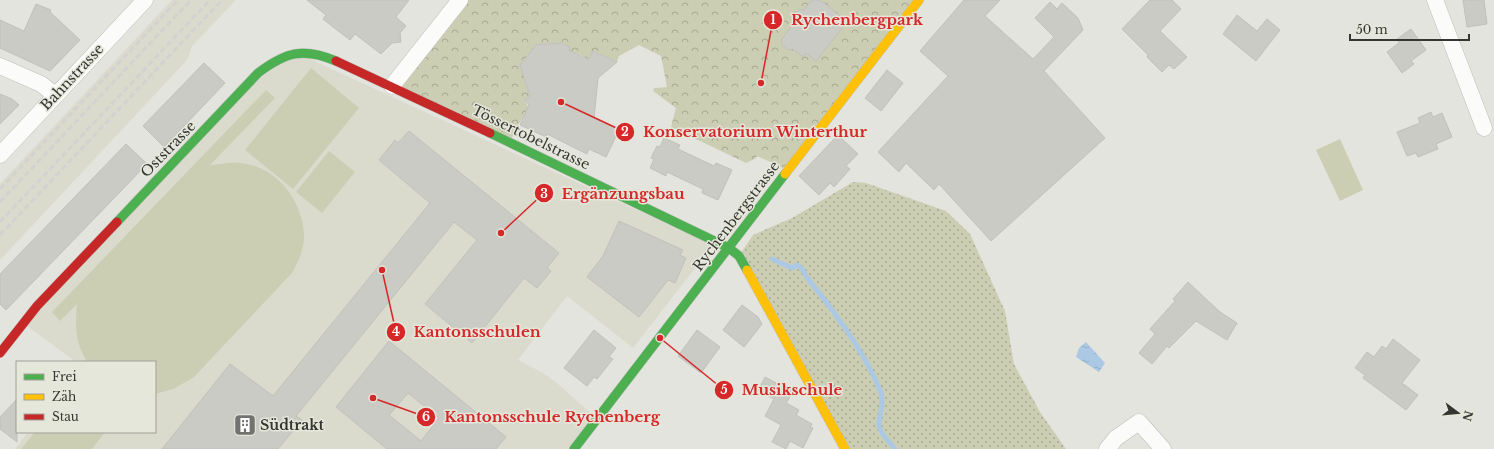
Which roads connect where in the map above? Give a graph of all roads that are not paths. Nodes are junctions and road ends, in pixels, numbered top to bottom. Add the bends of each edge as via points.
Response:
1 (145, 0) edge
2 (460, 0) edge
3 (919, 0) edge
4 (1435, 0) edge
5 (0, 66) edge
6 (392, 86) junction
7 (55, 95) junction
8 (1484, 128) dead end
9 (0, 155) edge
10 (729, 248) junction
11 (0, 353) edge
12 (574, 449) edge
13 (845, 449) edge
14 (1107, 449) edge
15 (1163, 449) edge

1 - 7 street, Bahnstrasse
2 - 6 street
3 - 10 street, Rychenbergstrasse
4 - 8 street
5 - 7 street via 41,84
6 - 10 street, Tössertobelstrasse
6 - 11 street, Oststrasse via 314,53 289,54 271,62 37,306
7 - 9 street, Bahnstrasse
10 - 12 street, Rychenbergstrasse
10 - 13 street, Tössertobelstrasse via 739,256
14 - 15 street via 1116,438 1139,422

